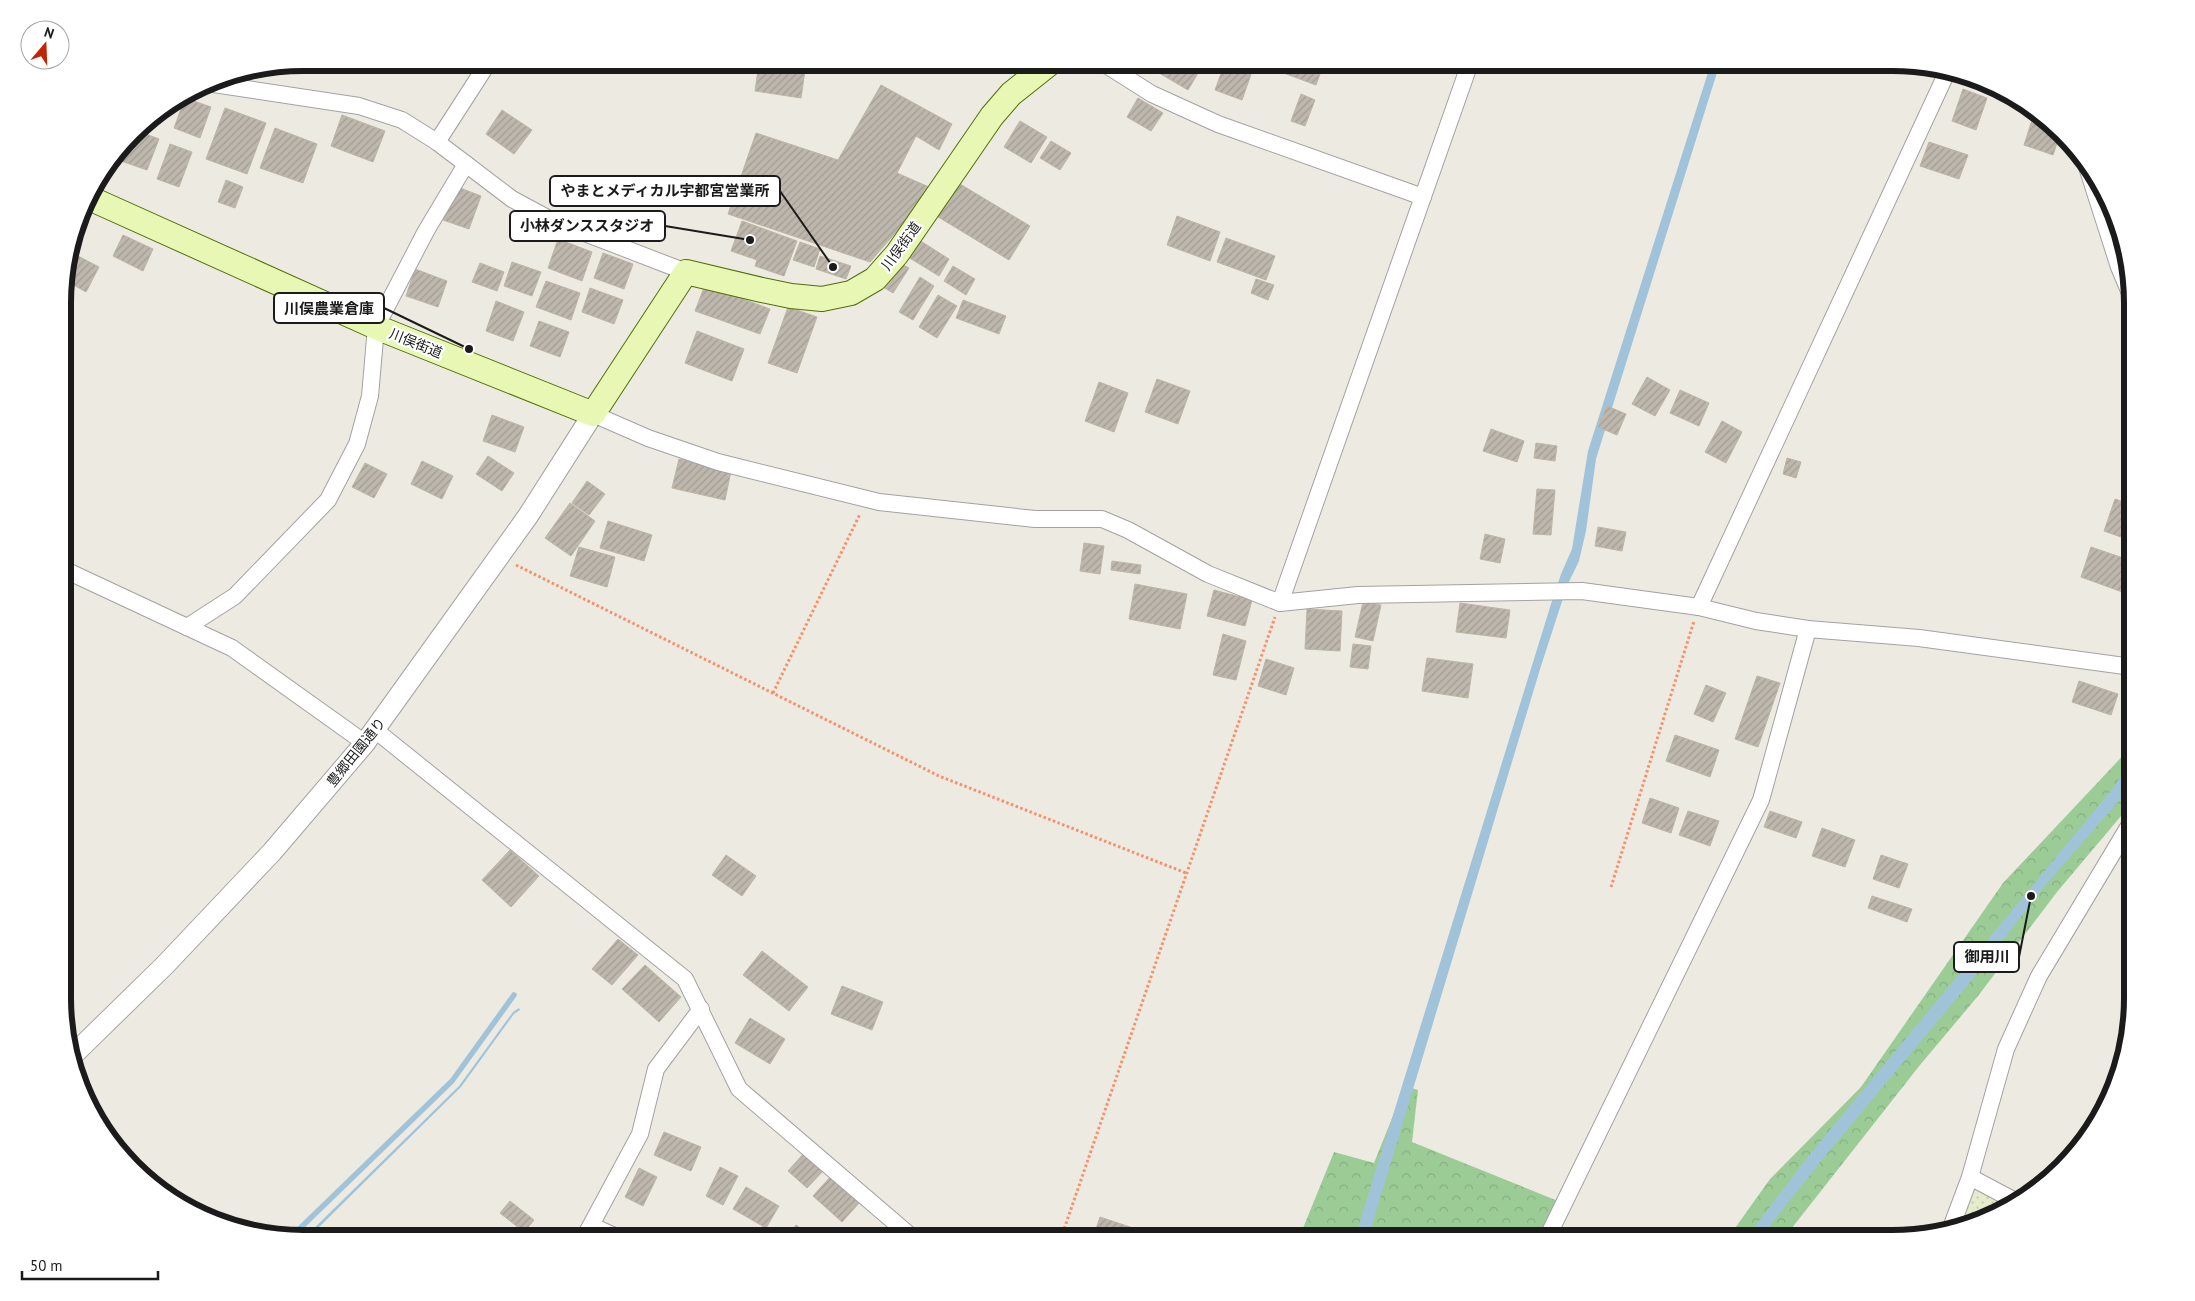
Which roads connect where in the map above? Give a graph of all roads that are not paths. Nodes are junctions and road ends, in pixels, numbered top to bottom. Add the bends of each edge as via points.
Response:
1 (482, 71) edge
2 (1039, 71) edge
3 (1117, 71) edge
4 (1467, 71) edge
5 (1945, 78) edge
6 (222, 86) edge
7 (437, 142) junction
8 (466, 164) junction
9 (2094, 189) edge
10 (1423, 197) junction
11 (95, 201) edge
12 (686, 272) junction
13 (2122, 274) edge
14 (376, 327) junction
15 (593, 414) junction
16 (71, 573) edge
17 (1280, 603) junction
18 (1699, 607) junction
19 (187, 626) junction
20 (1808, 629) junction
21 (2124, 666) edge
22 (370, 736) junction
23 (2124, 834) edge
24 (701, 1009) junction
25 (78, 1051) edge
26 (1970, 1176) junction
27 (2010, 1198) edge
28 (1953, 1222) edge
29 (589, 1230) edge
30 (904, 1230) edge
31 (1551, 1230) edge

1 - 7 street
2 - 12 main road, 川俣街道 via 1011,94 992,116 897,254 875,279 851,293 822,299 762,290
3 - 10 street via 1152,94 1218,124
4 - 10 street
5 - 18 street
6 - 7 street, 川俣街道 via 359,106 402,120
7 - 8 street, 川俣街道
8 - 12 street, 川俣街道 via 512,199 551,220
8 - 14 street via 426,231
9 - 13 street
10 - 17 street
11 - 14 main road, 川俣街道
12 - 15 main road
14 - 15 main road, 川俣街道
14 - 19 street via 370,396 357,444 328,500 235,596
15 - 17 street via 648,438 718,462 879,502 1035,519 1102,520 1128,530 1208,574
15 - 22 street, 豊郷田園通り via 528,516
16 - 19 street
17 - 18 street via 1358,595 1582,591
18 - 20 street
19 - 22 street via 232,648
20 - 21 street via 1919,638
20 - 31 street via 1761,800
22 - 24 street via 685,979
22 - 25 street, 豊郷田園通り via 272,852 165,965
23 - 26 street via 2039,976 2006,1049
24 - 29 street via 656,1069 640,1134
24 - 30 street via 739,1089
26 - 27 street
26 - 28 street

